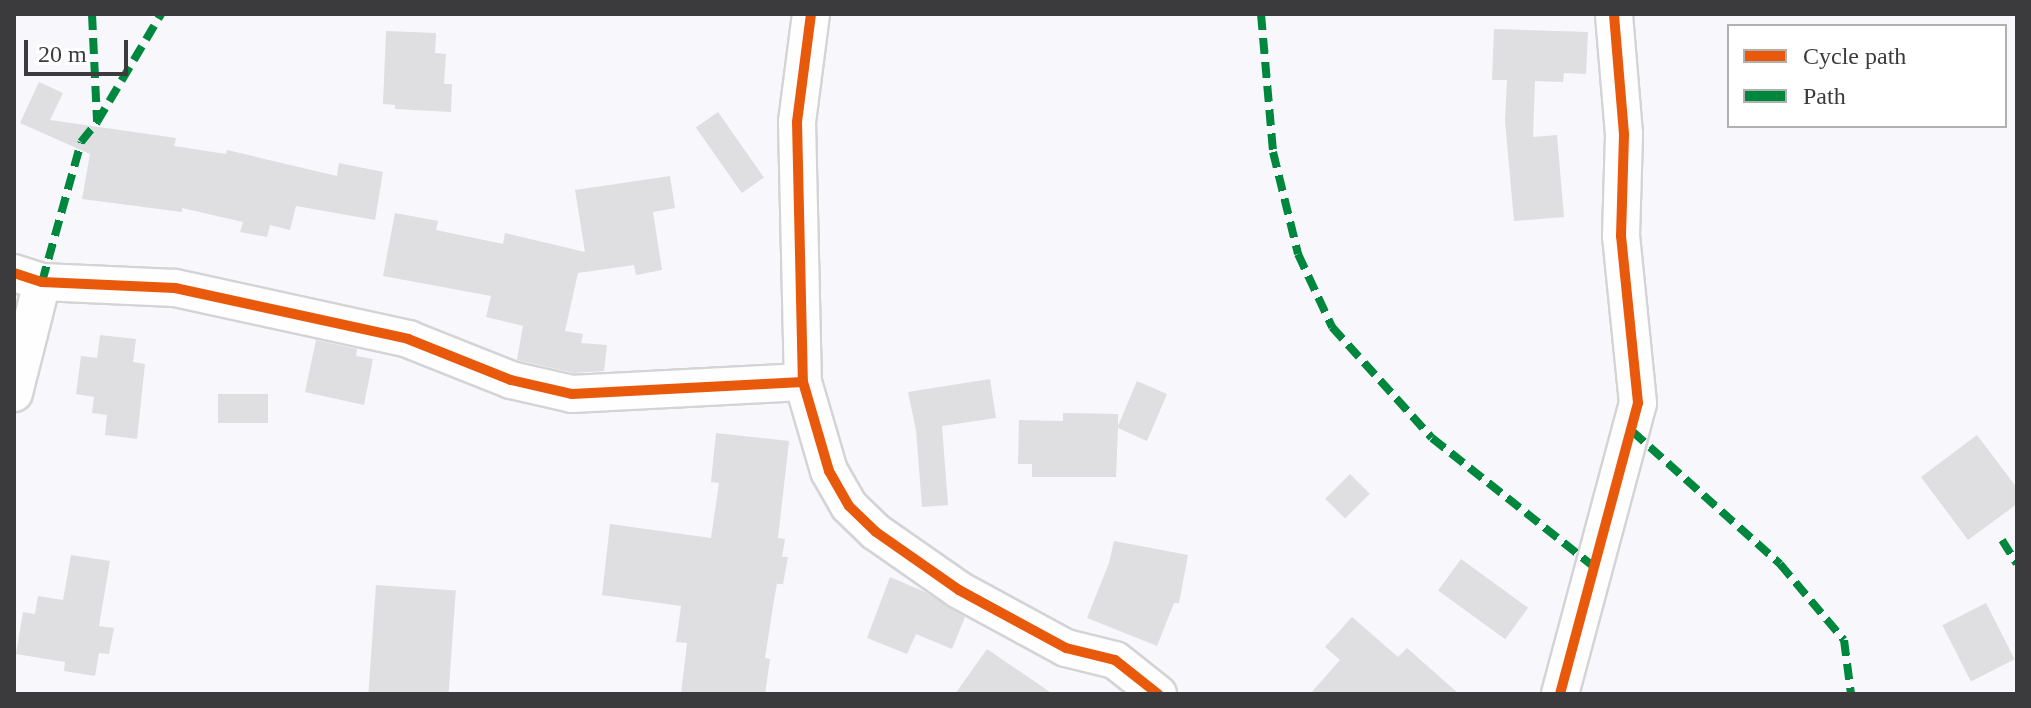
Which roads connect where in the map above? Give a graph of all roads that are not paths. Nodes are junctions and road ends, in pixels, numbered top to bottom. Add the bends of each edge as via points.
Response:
1 (811, 14) edge
2 (1614, 14) edge
3 (28, 277) edge
4 (803, 382) junction
5 (14, 393) edge
6 (1158, 694) edge
7 (1560, 694) edge

1 - 4 street via 797,122
2 - 7 street via 1624,134 1621,236 1638,403
3 - 4 street via 175,288 408,339 511,380 572,394
3 - 5 street
4 - 6 street via 829,471 849,506 876,532 959,590 1066,648 1115,660

